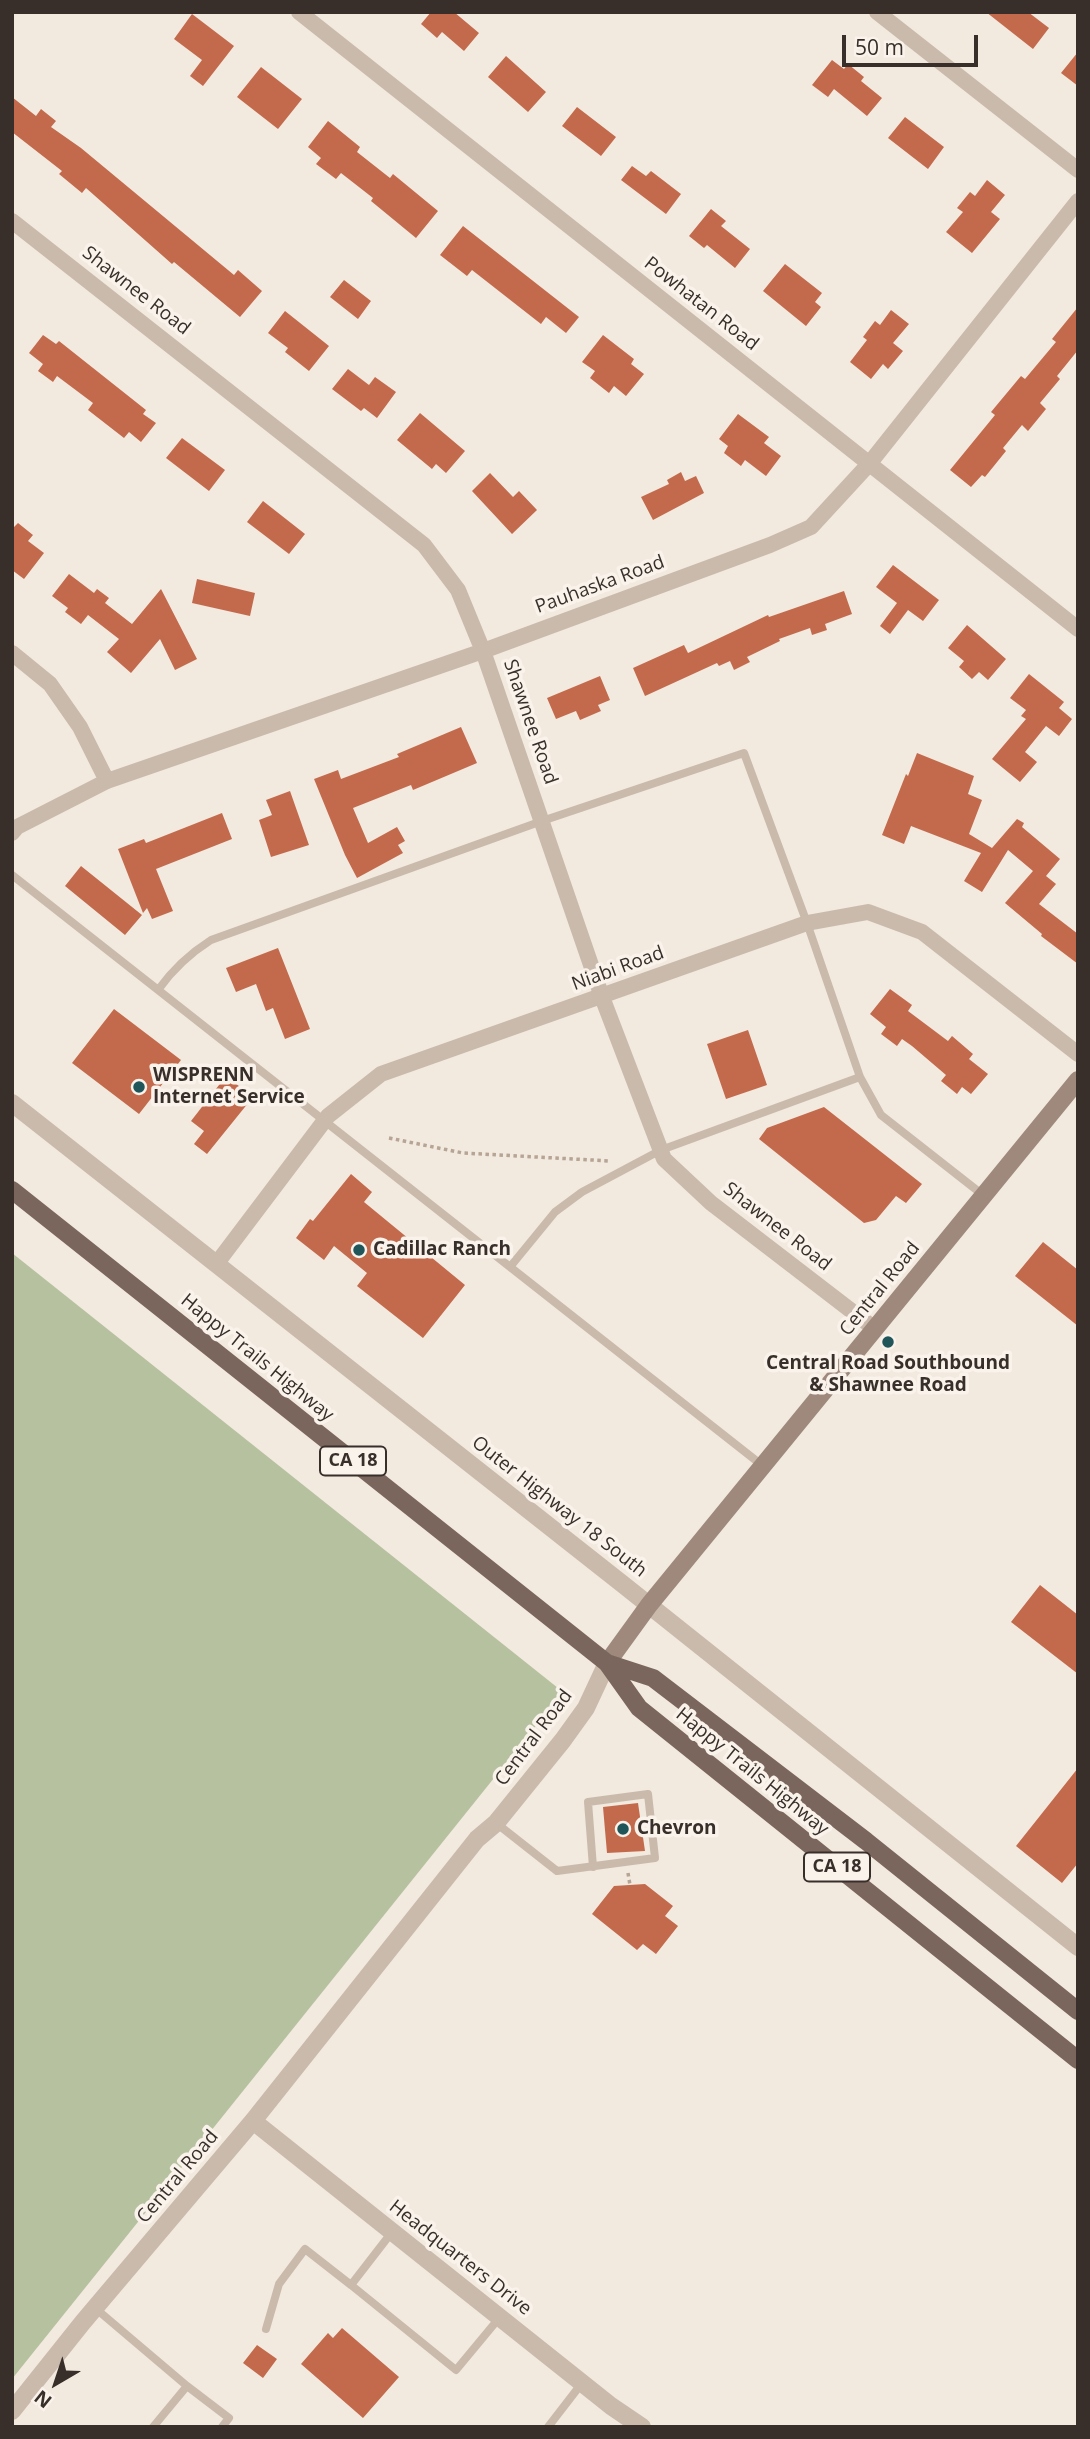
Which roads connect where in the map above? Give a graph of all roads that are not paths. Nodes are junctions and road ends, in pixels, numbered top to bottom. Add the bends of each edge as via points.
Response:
1 (299, 12) edge
2 (877, 12) edge
3 (1078, 170) edge
4 (1078, 201) edge
5 (12, 221) edge
6 (869, 464) junction
7 (1078, 629) edge
8 (483, 651) junction
9 (12, 653) edge
10 (107, 781) junction
11 (542, 821) junction
12 (12, 833) edge
13 (12, 875) edge
14 (807, 923) junction
15 (158, 990) junction
16 (602, 997) junction
17 (1078, 1054) edge
18 (860, 1077) junction
19 (1078, 1080) edge
20 (12, 1103) edge
21 (325, 1121) junction
22 (660, 1150) junction
23 (12, 1190) edge
24 (983, 1195) junction
25 (217, 1263) junction
26 (510, 1267) junction
27 (875, 1329) junction
28 (763, 1466) junction
29 (649, 1605) junction
30 (607, 1662) junction
31 (496, 1822) junction
32 (593, 1867) junction
33 (1078, 1947) edge
34 (1078, 2011) edge
35 (1078, 2060) edge
36 (253, 2120) junction
37 (392, 2232) junction
38 (351, 2285) junction
39 (95, 2308) junction
40 (500, 2317) junction
41 (266, 2329) dead end
42 (582, 2383) junction
43 (187, 2386) junction
44 (12, 2411) edge
45 (153, 2427) edge
46 (222, 2427) edge
47 (548, 2427) edge
48 (642, 2427) edge

1 - 6 street, Powhatan Road
2 - 3 street
4 - 6 street, Pauhaska Road
5 - 8 street, Shawnee Road via 424,545 458,590
6 - 7 street, Powhatan Road
6 - 8 street, Pauhaska Road via 811,527
8 - 10 street, Pauhaska Road
8 - 11 street, Shawnee Road
9 - 10 street via 50,684 80,727
10 - 12 street, Pauhaska Road
11 - 14 lane via 744,753
11 - 15 lane via 211,940 190,954
11 - 16 street, Shawnee Road
13 - 15 lane
14 - 16 street, Niabi Road
14 - 17 street, Niabi Road via 868,912 922,932
14 - 18 lane
15 - 21 lane
16 - 21 street, Niabi Road via 381,1074
16 - 22 street, Shawnee Road
18 - 22 lane
18 - 24 lane via 881,1115
19 - 24 main road, Central Road
20 - 25 street, Outer Highway 18 South
21 - 25 street, Niabi Road
21 - 26 lane
22 - 26 lane via 555,1212
22 - 27 street, Shawnee Road via 664,1160 711,1203
23 - 30 main road, Happy Trails Highway / CA 18
24 - 27 main road, Central Road
25 - 29 street, Outer Highway 18 South
26 - 28 lane
27 - 28 main road, Central Road
28 - 29 main road, Central Road
29 - 30 main road, Central Road
29 - 33 street, Outer Highway 18 South
30 - 31 street, Central Road via 586,1708
30 - 34 main road, Happy Trails Highway / CA 18 via 653,1678
30 - 35 main road, Happy Trails Highway / CA 18 via 639,1708
31 - 32 lane via 557,1871
31 - 36 street, Central Road via 477,1839
32 - 32 lane via 655,1858 648,1794 588,1802
36 - 37 street, Headquarters Drive
36 - 39 street, Central Road
37 - 38 lane
37 - 40 street, Headquarters Drive
38 - 40 lane via 456,2370
38 - 41 lane via 305,2249 279,2284
39 - 43 lane
39 - 44 street, Central Road
40 - 42 street, Headquarters Drive
42 - 47 lane
42 - 48 street, Headquarters Drive
43 - 45 lane
43 - 46 lane via 229,2418

